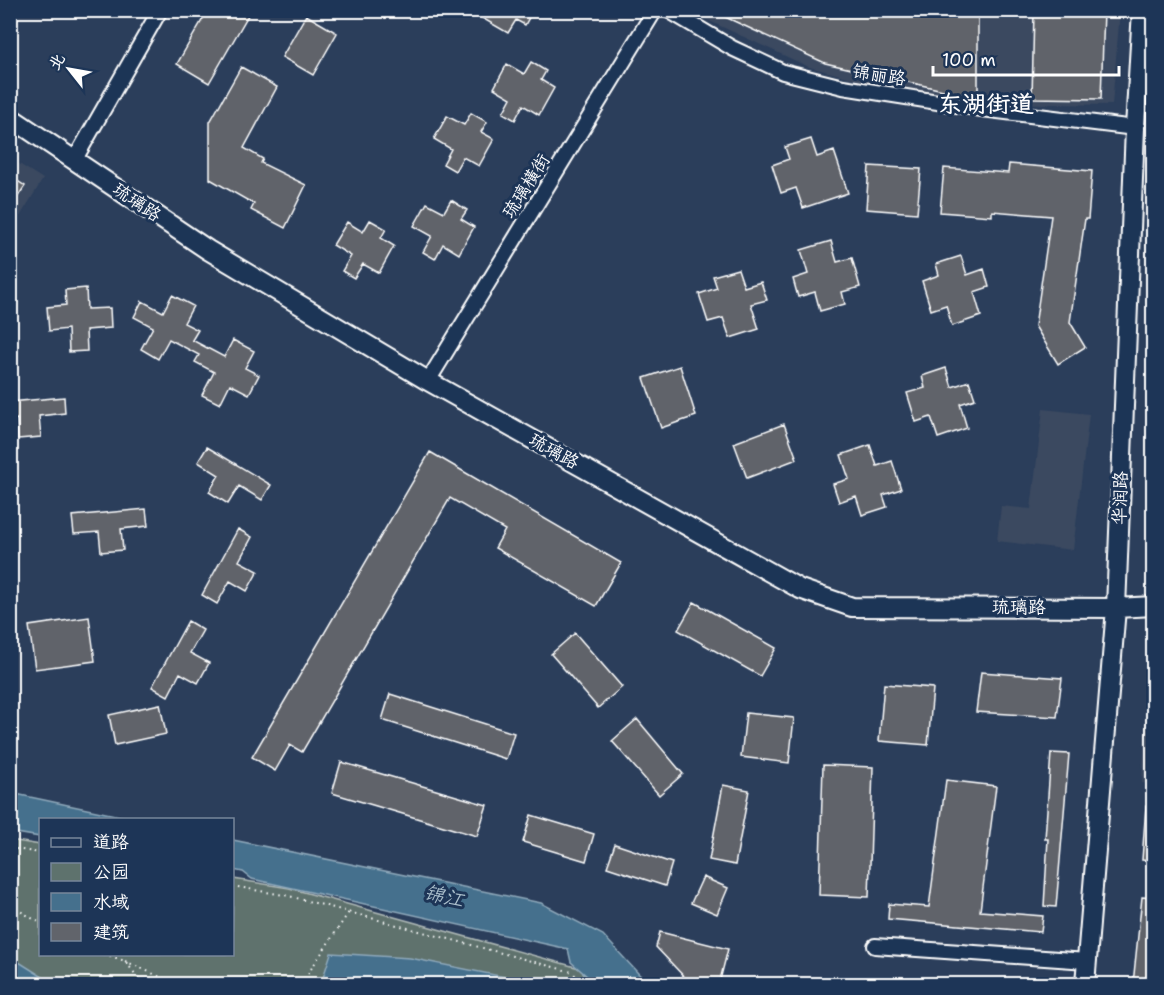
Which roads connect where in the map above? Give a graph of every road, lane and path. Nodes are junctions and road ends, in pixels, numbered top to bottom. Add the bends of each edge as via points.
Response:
1 (160, 10) edge
2 (655, 10) edge
3 (668, 10) edge
4 (1142, 10) edge
5 (10, 117) edge
6 (1135, 128) junction
7 (75, 159) junction
8 (428, 381) junction
9 (1154, 606) edge
10 (1116, 608) junction
11 (10, 848) edge
12 (39, 853) edge
13 (234, 886) edge
14 (10, 899) edge
15 (11, 907) edge
16 (349, 912) junction
17 (39, 922) edge
18 (875, 946) dead end
19 (110, 956) edge
20 (126, 961) junction
21 (1087, 961) junction
22 (143, 984) edge
23 (176, 984) edge
24 (301, 984) edge
25 (584, 984) edge
26 (1085, 984) edge

1 - 7 street
2 - 8 street, 琉璃横街
3 - 6 street, 锦丽路 via 740,53 793,75 982,109
4 - 6 street, 华润路
5 - 7 street, 琉璃路
6 - 10 street, 华润路
7 - 8 street, 琉璃路 via 208,250
8 - 10 street, 琉璃路 via 800,589 852,607
9 - 10 street, 琉璃路
10 - 21 street, 华润路
11 - 12 path
13 - 16 path
14 - 15 path
15 - 17 path
16 - 24 path
16 - 25 path via 572,972
18 - 21 street
19 - 20 path
20 - 22 path
20 - 23 path
21 - 26 street, 华润路

